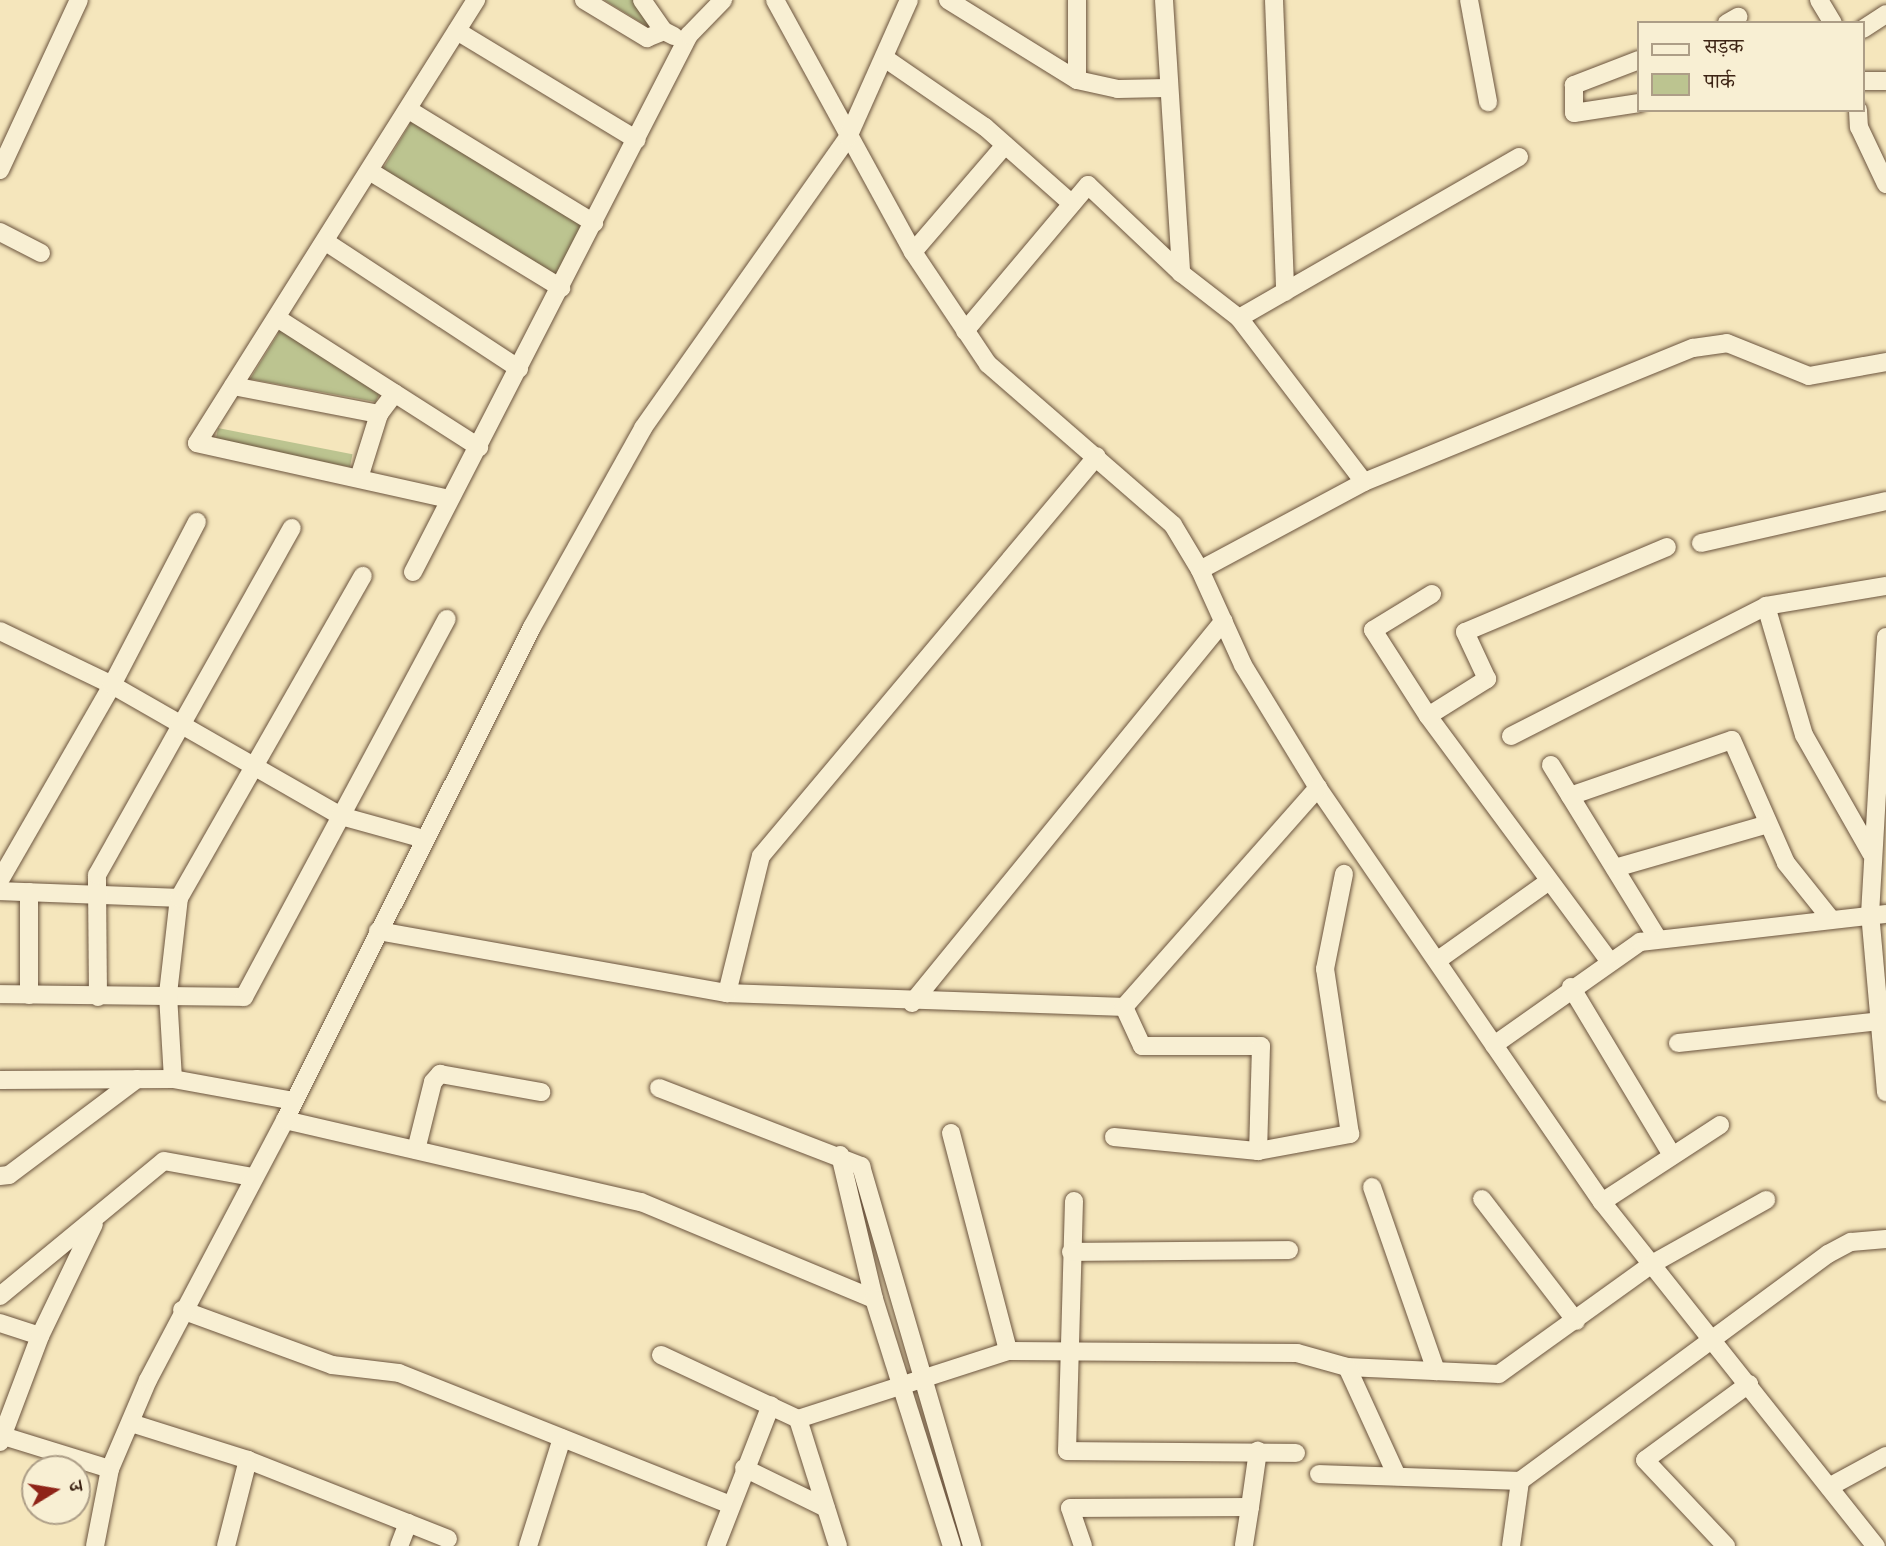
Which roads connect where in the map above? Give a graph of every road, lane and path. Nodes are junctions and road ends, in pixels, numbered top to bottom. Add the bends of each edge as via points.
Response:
1 (79, 0) edge
2 (476, 0) edge
3 (584, 0) edge
4 (642, 0) edge
5 (723, 0) edge
6 (775, 0) edge
7 (909, 0) edge
8 (948, 0) edge
9 (1077, 0) edge
10 (1164, 0) edge
11 (1274, 0) edge
12 (1469, 0) edge
13 (1819, 0) edge
14 (1886, 14) edge
15 (1832, 21) edge
16 (1865, 28) edge
17 (664, 31) junction
18 (457, 32) junction
19 (686, 41) junction
20 (886, 59) junction
21 (1638, 60) edge
22 (1077, 80) junction
23 (1886, 80) edge
24 (1865, 81) edge
25 (1167, 88) junction
26 (1488, 102) dead end
27 (1638, 103) edge
28 (409, 110) junction
29 (1858, 112) edge
30 (848, 137) junction
31 (636, 140) junction
32 (1004, 145) junction
33 (1519, 157) dead end
34 (0, 170) edge
35 (371, 172) junction
36 (1886, 184) edge
37 (1072, 204) junction
38 (594, 223) junction
39 (0, 232) edge
40 (326, 242) junction
41 (913, 252) junction
42 (41, 253) dead end
43 (1181, 273) junction
44 (561, 288) junction
45 (1285, 292) junction
46 (277, 318) junction
47 (1238, 318) junction
48 (965, 331) junction
49 (1886, 362) edge
50 (519, 369) junction
51 (233, 386) junction
52 (395, 393) junction
53 (379, 414) junction
54 (479, 447) junction
55 (1097, 456) junction
56 (359, 478) junction
57 (1364, 482) junction
58 (449, 499) junction
59 (1886, 501) edge
60 (197, 522) dead end
61 (292, 528) dead end
62 (1701, 543) dead end
63 (1668, 547) dead end
64 (1200, 570) junction
65 (413, 572) dead end
66 (363, 576) dead end
67 (1886, 586) edge
68 (1432, 594) dead end
69 (1766, 606) junction
70 (447, 619) dead end
71 (1223, 621) junction
72 (0, 631) edge
73 (1886, 638) edge
74 (1885, 675) edge
75 (112, 685) junction
76 (1429, 716) junction
77 (179, 726) junction
78 (1511, 736) dead end
79 (1882, 763) edge
80 (1551, 765) dead end
81 (250, 767) junction
82 (1318, 788) junction
83 (1570, 796) junction
84 (341, 816) junction
85 (1768, 824) junction
86 (424, 839) junction
87 (1876, 846) edge
88 (1615, 868) junction
89 (1344, 874) dead end
90 (0, 880) edge
91 (1549, 881) junction
92 (0, 891) edge
93 (29, 892) junction
94 (95, 892) junction
95 (179, 898) junction
96 (1878, 913) edge
97 (1830, 918) junction
98 (378, 931) junction
99 (1657, 939) junction
100 (1438, 960) junction
101 (1609, 961) junction
102 (1571, 987) junction
103 (727, 993) junction
104 (0, 995) edge
105 (29, 995) junction
106 (168, 995) junction
107 (98, 997) junction
108 (912, 1003) junction
109 (1124, 1007) junction
110 (1880, 1021) junction
111 (1678, 1043) dead end
112 (1494, 1045) junction
113 (136, 1079) junction
114 (173, 1079) junction
115 (0, 1080) edge
116 (659, 1088) dead end
117 (541, 1092) dead end
118 (1886, 1092) edge
119 (294, 1101) junction
120 (285, 1120) junction
121 (1720, 1125) dead end
122 (951, 1133) dead end
123 (1114, 1137) dead end
124 (416, 1150) junction
125 (1258, 1151) junction
126 (840, 1155) junction
127 (1672, 1155) junction
128 (0, 1176) edge
129 (253, 1177) junction
130 (1372, 1187) dead end
131 (1482, 1199) dead end
132 (1766, 1200) dead end
133 (1074, 1201) dead end
134 (1602, 1202) junction
135 (97, 1217) junction
136 (1886, 1239) edge
137 (1289, 1250) dead end
138 (1071, 1252) junction
139 (1652, 1264) junction
140 (0, 1296) edge
141 (874, 1299) junction
142 (182, 1310) junction
143 (1576, 1321) junction
144 (0, 1323) edge
145 (40, 1336) junction
146 (1715, 1342) junction
147 (1008, 1350) junction
148 (1072, 1352) junction
149 (661, 1355) dead end
150 (1347, 1367) junction
151 (1436, 1371) junction
152 (922, 1381) junction
153 (1749, 1384) junction
154 (902, 1388) junction
155 (771, 1405) junction
156 (798, 1419) junction
157 (131, 1423) junction
158 (1, 1437) edge
159 (562, 1438) junction
160 (1258, 1451) junction
161 (1296, 1453) dead end
162 (1886, 1456) edge
163 (248, 1460) junction
164 (744, 1468) junction
165 (110, 1469) junction
166 (1319, 1474) dead end
167 (1397, 1476) junction
168 (1520, 1481) junction
169 (1829, 1487) junction
170 (731, 1505) junction
171 (1250, 1507) junction
172 (826, 1508) junction
173 (408, 1524) junction
174 (448, 1539) dead end
175 (1869, 1543) edge
176 (95, 1546) edge
177 (226, 1546) edge
178 (399, 1546) edge
179 (528, 1546) edge
180 (716, 1546) edge
181 (838, 1546) edge
182 (952, 1546) edge
183 (972, 1546) edge
184 (1083, 1546) edge
185 (1244, 1546) edge
186 (1511, 1546) edge
187 (1726, 1546) edge

1 - 34 street
2 - 18 street
3 - 17 street via 647,38
4 - 17 street
5 - 19 street
6 - 30 street
7 - 20 street
8 - 22 street
9 - 22 street
10 - 25 street
11 - 45 street
12 - 26 street
13 - 15 street
14 - 16 street
17 - 19 street
18 - 28 street
18 - 31 street
19 - 31 street
20 - 30 street
20 - 32 street
21 - 27 street via 1574,85 1574,113
22 - 25 street via 1118,89
23 - 24 street
25 - 43 street
28 - 35 street
28 - 38 street
29 - 36 street via 1859,127
30 - 41 street
30 - 86 street via 643,428 531,627
31 - 38 street
32 - 37 street
32 - 41 street
33 - 45 street
35 - 40 street
35 - 44 street
37 - 43 street via 1088,185
37 - 48 street
38 - 44 street
39 - 42 street
40 - 46 street
40 - 50 street
41 - 48 street
43 - 47 street
44 - 50 street
45 - 47 street
46 - 51 street
46 - 52 street
47 - 57 street
48 - 55 street via 988,364
49 - 57 street via 1809,376 1727,343 1693,348
50 - 54 street
51 - 53 street
51 - 56 street via 197,443
52 - 53 street
52 - 54 street
53 - 56 street
54 - 58 street
55 - 64 street via 1173,525
55 - 103 street via 761,856
56 - 58 street
57 - 64 street
58 - 65 street
59 - 62 street
60 - 75 street
61 - 77 street
63 - 76 street via 1465,632 1487,679
64 - 71 street
66 - 81 street
67 - 69 street
68 - 76 street via 1373,630
69 - 78 street
69 - 87 street via 1804,735
70 - 84 street
71 - 82 street via 1243,665
71 - 108 street
72 - 75 street
73 - 74 street
74 - 79 street
75 - 77 street
75 - 90 street
76 - 91 street
77 - 81 street
77 - 94 street via 97,875
79 - 87 street
80 - 83 street
81 - 84 street
81 - 95 street
82 - 100 street
82 - 109 street
83 - 85 street via 1732,740
83 - 88 street
84 - 86 street
84 - 106 street via 244,997
85 - 88 street
85 - 97 street via 1790,870
86 - 98 street
87 - 96 street
88 - 99 street
89 - 125 street via 1325,969 1350,1134
91 - 100 street
91 - 101 street
92 - 93 street
93 - 94 street
93 - 105 street
94 - 95 street
94 - 107 street
95 - 106 street
96 - 97 street
96 - 110 street
97 - 99 street
98 - 103 street
98 - 119 street
99 - 101 street via 1640,942
100 - 112 street
101 - 102 street
102 - 112 street
102 - 127 street
103 - 108 street
104 - 105 street
105 - 107 street
106 - 107 street
106 - 114 street
108 - 109 street
109 - 125 street via 1142,1046 1261,1046
110 - 111 street
110 - 118 street
112 - 134 street
113 - 114 street
113 - 115 street
113 - 128 street via 9,1175
114 - 119 street
116 - 126 street
117 - 124 street via 440,1074 433,1082
119 - 120 street
120 - 124 street
120 - 129 street
121 - 127 street
122 - 147 street
123 - 125 street
124 - 141 street via 641,1202
126 - 141 street
126 - 152 street via 861,1166
127 - 134 street
129 - 135 street via 163,1161
129 - 142 street
130 - 151 street
131 - 143 street
132 - 139 street
133 - 138 street
134 - 139 street
135 - 140 street
135 - 145 street
136 - 146 street via 1851,1242 1828,1254
137 - 138 street
138 - 148 street
139 - 143 street
139 - 146 street
141 - 154 street
142 - 157 street
142 - 159 street via 332,1365 399,1373
143 - 151 street via 1499,1374
144 - 145 street
145 - 158 street
146 - 153 street
146 - 168 street
147 - 148 street
147 - 152 street
148 - 150 street via 1297,1353
148 - 160 street via 1067,1451
149 - 155 street
150 - 151 street
150 - 167 street
152 - 154 street
152 - 183 street
153 - 169 street
153 - 187 street via 1645,1460
154 - 156 street
154 - 182 street
155 - 156 street
155 - 164 street
156 - 172 street
157 - 163 street
157 - 165 street
158 - 165 street
159 - 170 street
159 - 179 street
160 - 161 street
160 - 171 street
162 - 169 street
163 - 173 street
163 - 177 street
164 - 170 street
164 - 172 street
165 - 176 street
166 - 167 street
167 - 168 street
168 - 186 street
169 - 175 street
170 - 180 street
171 - 184 street via 1070,1508
171 - 185 street
172 - 181 street
173 - 174 street
173 - 178 street

